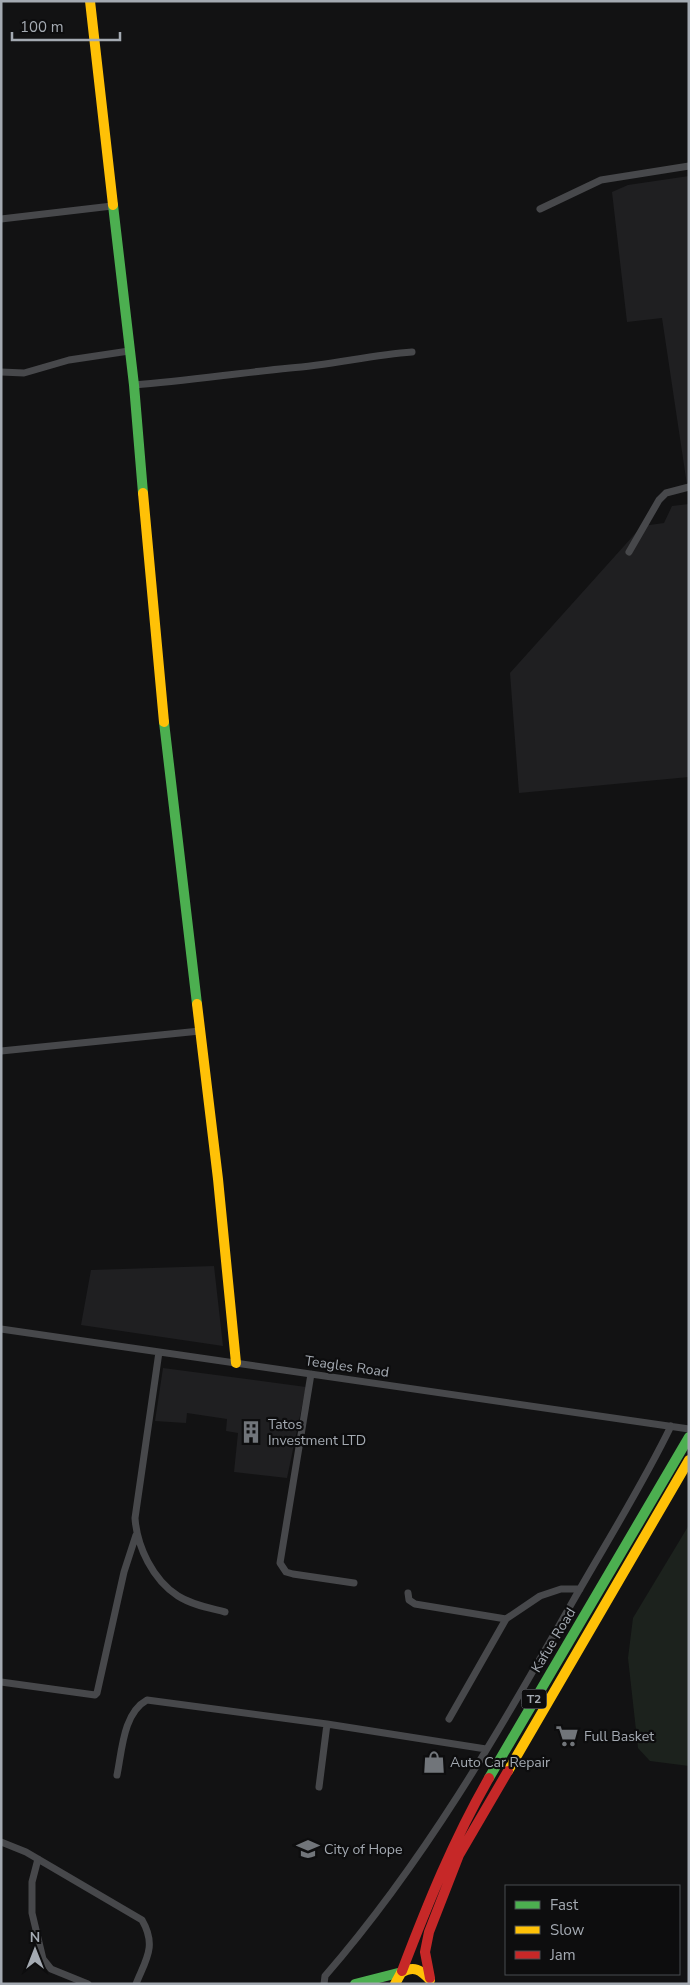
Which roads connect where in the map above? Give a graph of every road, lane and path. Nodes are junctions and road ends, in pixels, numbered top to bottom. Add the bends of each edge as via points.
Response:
1 (90, 1) edge
2 (689, 166) edge
3 (112, 206) junction
4 (540, 209) dead end
5 (1, 219) edge
6 (129, 351) junction
7 (412, 352) dead end
8 (1, 372) edge
9 (134, 385) junction
10 (689, 487) edge
11 (629, 552) dead end
12 (200, 1031) junction
13 (1, 1051) edge
14 (1, 1329) edge
15 (159, 1352) junction
16 (236, 1363) junction
17 (311, 1374) junction
18 (671, 1426) junction
19 (689, 1429) edge
20 (689, 1437) edge
21 (689, 1460) edge
22 (136, 1535) junction
23 (354, 1583) dead end
24 (580, 1589) junction
25 (408, 1593) dead end
26 (226, 1612) dead end
27 (506, 1618) junction
28 (1, 1682) edge
29 (450, 1719) dead end
30 (327, 1724) junction
31 (486, 1749) junction
32 (117, 1775) dead end
33 (319, 1787) dead end
34 (1, 1842) edge
35 (38, 1859) junction
36 (402, 1972) junction
37 (432, 1982) edge
38 (88, 1984) edge
39 (136, 1984) edge
40 (324, 1984) edge
41 (355, 1984) edge
42 (395, 1984) edge

1 - 3 street
2 - 4 street via 602,180
3 - 5 street
3 - 6 street
6 - 8 street via 68,360 24,373
6 - 9 street
7 - 9 street via 198,380
9 - 12 street via 160,690
10 - 11 street via 666,493 659,500
12 - 13 street
12 - 16 street
14 - 15 street, Teagles Road
15 - 16 street, Teagles Road
15 - 22 street via 135,1518
16 - 17 street, Teagles Road
17 - 18 street, Teagles Road
17 - 23 street via 280,1563 286,1572 293,1574
18 - 19 street, Teagles Road
18 - 24 street
20 - 36 street, Kafue Road / T2 via 465,1820 442,1868
21 - 37 street, Kafue Road / T2 via 459,1855 429,1932 426,1952
22 - 26 street via 145,1558 161,1581 178,1596
22 - 28 street via 124,1572 97,1693
24 - 27 street via 551,1592
24 - 31 street
25 - 27 street via 414,1604
27 - 29 street
30 - 31 street
30 - 32 street via 147,1700 139,1704 132,1714
30 - 33 street
31 - 40 street via 432,1838 367,1928 325,1976
34 - 35 street
35 - 38 street via 32,1882 32,1914 43,1959 51,1969
35 - 39 street via 142,1920 148,1930 151,1948
36 - 37 street via 414,1968 426,1973
36 - 41 street
36 - 42 street, Kafue Road

